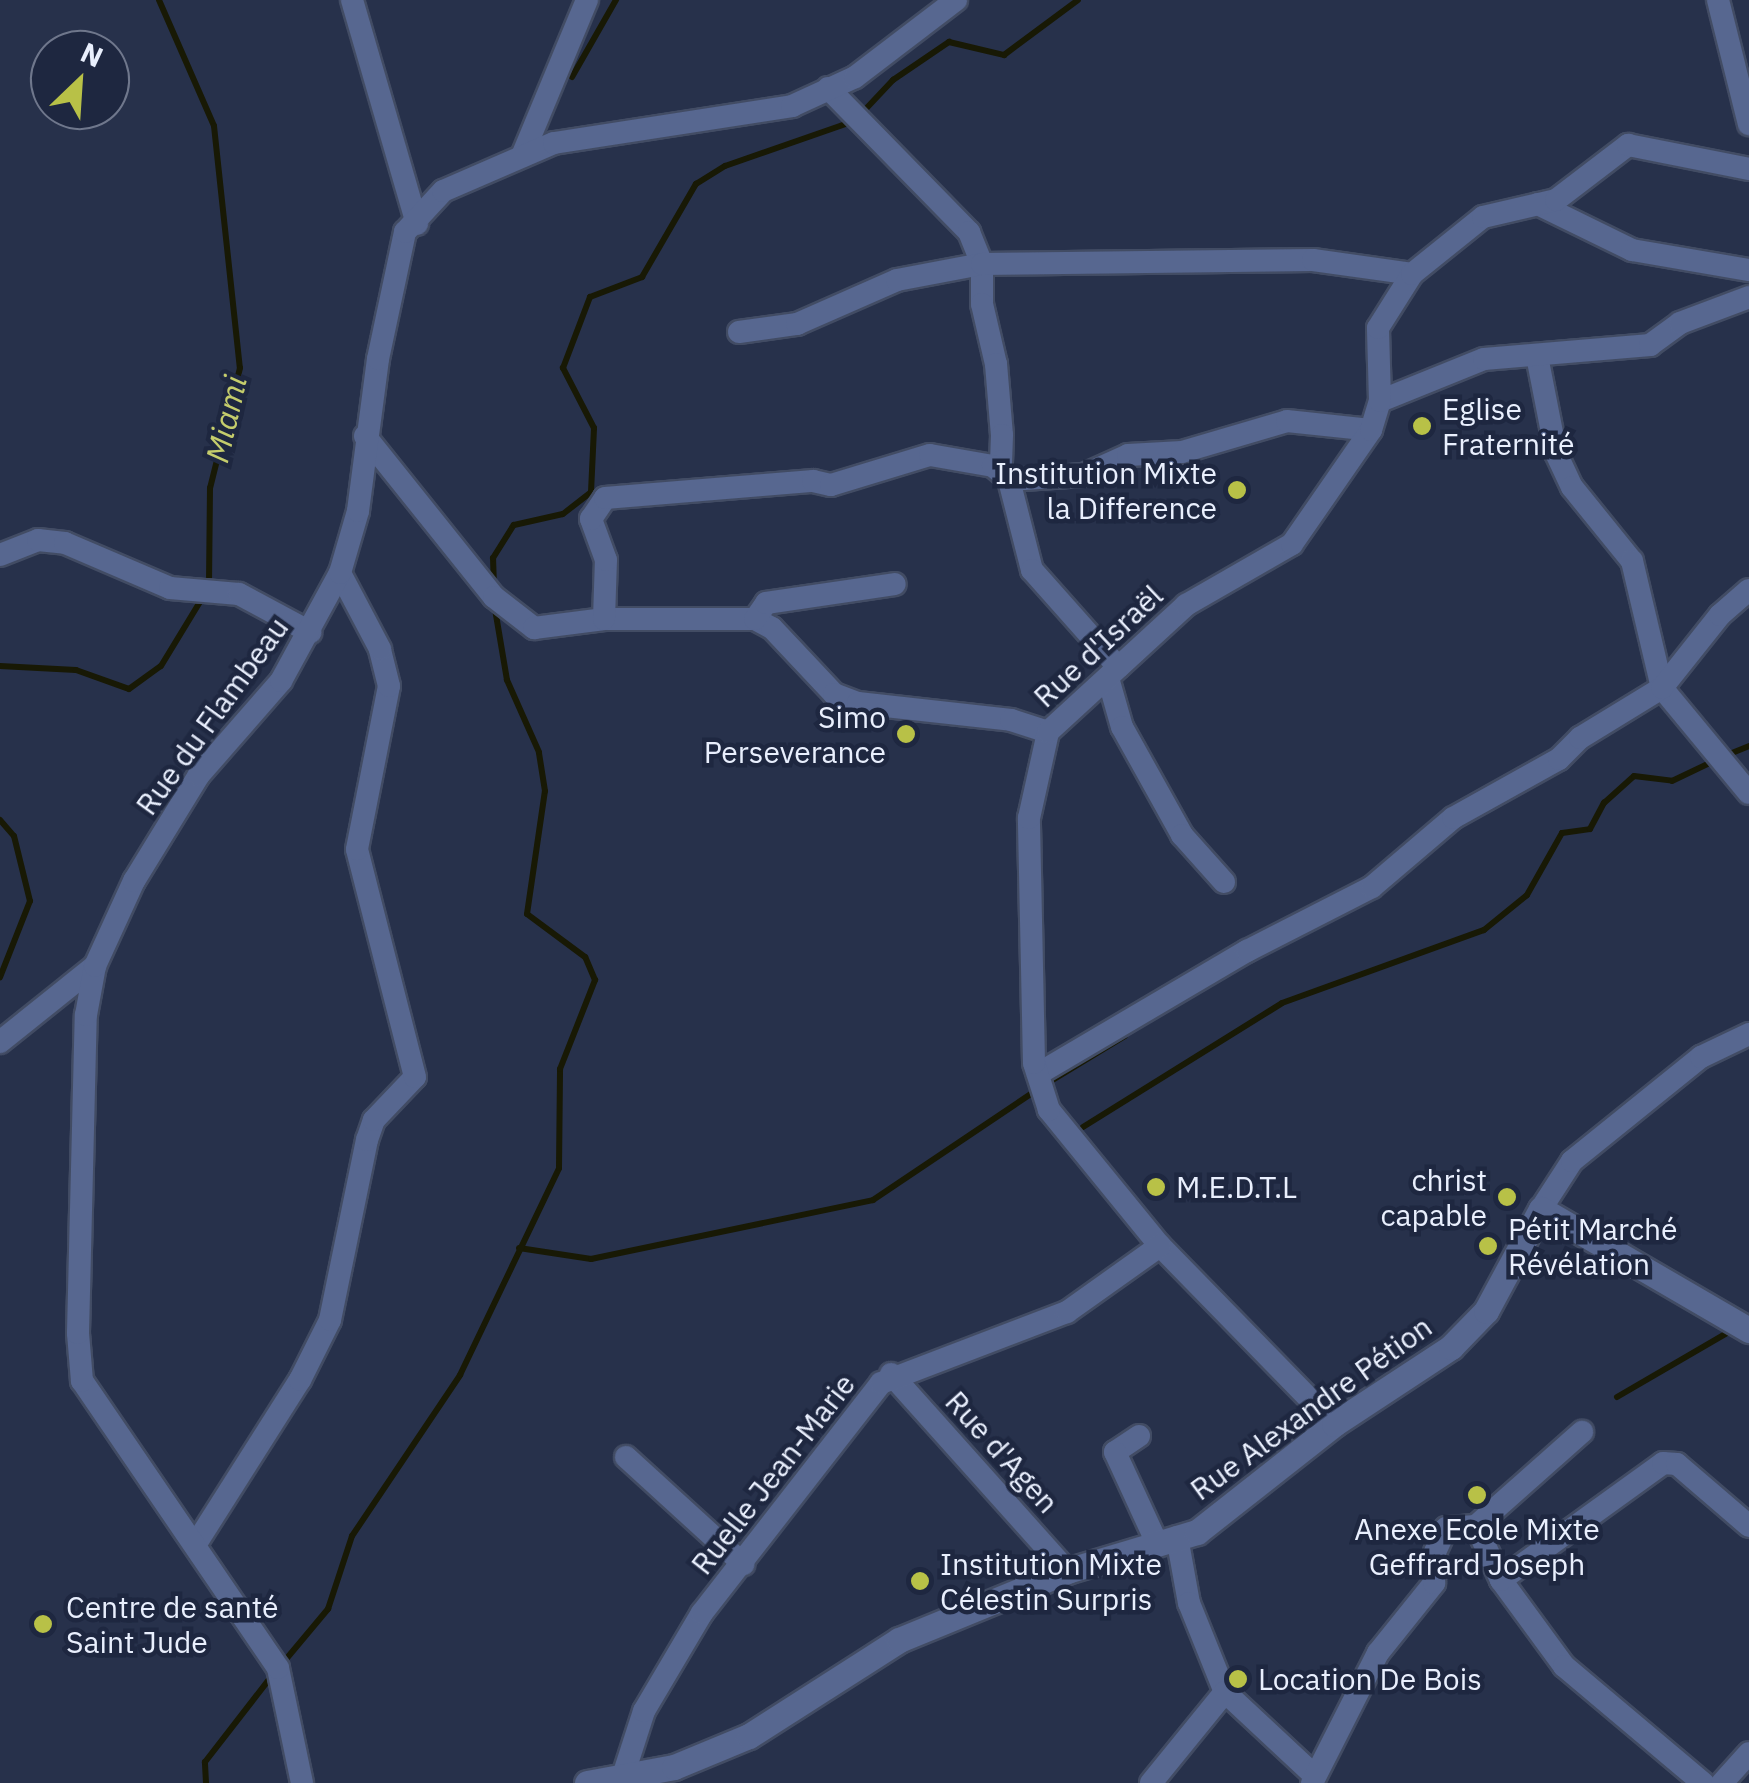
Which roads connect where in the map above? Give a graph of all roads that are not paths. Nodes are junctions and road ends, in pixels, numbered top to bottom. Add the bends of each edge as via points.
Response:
1 (352, 0) edge
2 (587, 0) edge
3 (956, 0) edge
4 (1718, 0) edge
5 (828, 88) junction
6 (1749, 124) edge
7 (522, 156) junction
8 (1749, 169) edge
9 (1535, 203) junction
10 (417, 224) junction
11 (982, 264) junction
12 (1749, 270) edge
13 (1412, 274) junction
14 (1749, 297) edge
15 (739, 332) dead end
16 (1537, 356) junction
17 (1380, 402) junction
18 (1370, 430) junction
19 (365, 436) junction
20 (1002, 473) junction
21 (0, 555) edge
22 (340, 572) junction
23 (896, 584) dead end
24 (1749, 590) edge
25 (604, 619) junction
26 (755, 619) junction
27 (310, 632) junction
28 (1113, 672) junction
29 (1662, 688) junction
30 (1048, 732) junction
31 (1746, 783) edge
32 (1224, 882) dead end
33 (94, 966) junction
34 (1749, 1034) edge
35 (0, 1042) edge
36 (1038, 1074) junction
37 (1541, 1210) junction
38 (1160, 1246) junction
39 (1749, 1330) edge
40 (891, 1374) junction
41 (1334, 1424) junction
42 (1582, 1432) dead end
43 (1139, 1436) dead end
44 (626, 1458) dead end
45 (1476, 1526) junction
46 (1749, 1526) edge
47 (1166, 1538) junction
48 (197, 1542) junction
49 (743, 1564) junction
50 (1067, 1571) junction
51 (1501, 1580) junction
52 (1225, 1692) junction
53 (1746, 1756) edge
54 (624, 1773) junction
55 (675, 1775) edge
56 (1313, 1779) edge
57 (302, 1783) edge
58 (587, 1783) edge
59 (1151, 1783) edge
60 (1704, 1783) edge
61 (1722, 1783) edge

1 - 10 street
2 - 7 street
3 - 5 street, Rue du Flambeau via 854,77
4 - 6 street
5 - 7 street, Rue du Flambeau via 792,106 621,128
5 - 11 street via 969,232
7 - 10 street, Rue du Flambeau via 443,190
8 - 9 street, Rue d'Israël via 1628,144 1567,193
9 - 12 street via 1632,250
9 - 13 street, Rue d'Israël via 1483,217
10 - 19 street, Rue du Flambeau via 405,232
11 - 13 street via 1313,260
11 - 15 street via 897,280 797,324
11 - 20 street
13 - 17 street, Rue d'Israël via 1378,328
14 - 16 street via 1680,323 1650,345
16 - 17 street via 1451,368 1425,387
16 - 29 street via 1556,453 1572,487 1632,562
17 - 18 street, Rue d'Israël
18 - 20 street via 1287,420 1182,452 1128,455 1084,475
18 - 28 street, Rue d'Israël via 1292,544 1212,587
19 - 22 street, Rue du Flambeau via 358,511
19 - 25 street via 494,597 534,628
20 - 25 street via 916,456 831,485 605,498 590,519 606,560
20 - 28 street via 1032,570
21 - 27 street via 38,540 65,543 170,588 239,594
22 - 27 street, Rue du Flambeau
22 - 48 street via 380,649 390,686 357,849 415,1077 374,1120 367,1140 330,1320 300,1380
23 - 26 street via 766,603
24 - 29 street via 1720,615
25 - 26 street
26 - 30 street via 772,628 834,694 858,703 1012,720
27 - 33 street, Rue du Flambeau via 250,721 199,774 134,881
28 - 30 street, Rue d'Israël
28 - 32 street via 1122,727 1182,835
29 - 31 street
29 - 36 street via 1559,758 1453,818 1372,888
30 - 36 street, Rue d'Israël via 1029,818
33 - 35 street
33 - 48 street, Rue du Flambeau via 86,1016 82,1381
34 - 37 street, Rue Alexandre Pétion via 1700,1057 1587,1148
36 - 38 street, Rue d'Israël via 1049,1110 1070,1140
37 - 39 street
37 - 41 street, Rue Alexandre Pétion via 1474,1323 1451,1347
38 - 40 street, Ruelle Jean-Marie via 1066,1312
38 - 41 street, Rue d'Israël
40 - 49 street, Ruelle Jean-Marie
40 - 50 street, Rue d'Agen
41 - 47 street, Rue Alexandre Pétion via 1197,1532
42 - 45 street
43 - 47 street via 1115,1452
44 - 49 street
45 - 51 street
45 - 56 street via 1446,1528 1435,1552 1434,1583 1378,1654
46 - 51 street via 1677,1464 1663,1463
47 - 50 street, Rue Alexandre Pétion
47 - 52 street
48 - 57 street, Rue du Flambeau via 278,1668
49 - 54 street, Ruelle Jean-Marie via 668,1664
50 - 55 street, Rue Alexandre Pétion via 899,1640
51 - 60 street via 1564,1666
52 - 56 street
52 - 59 street
53 - 61 street
54 - 55 street, Rue Alexandre Pétion
54 - 58 street, Rue Alexandre Pétion

